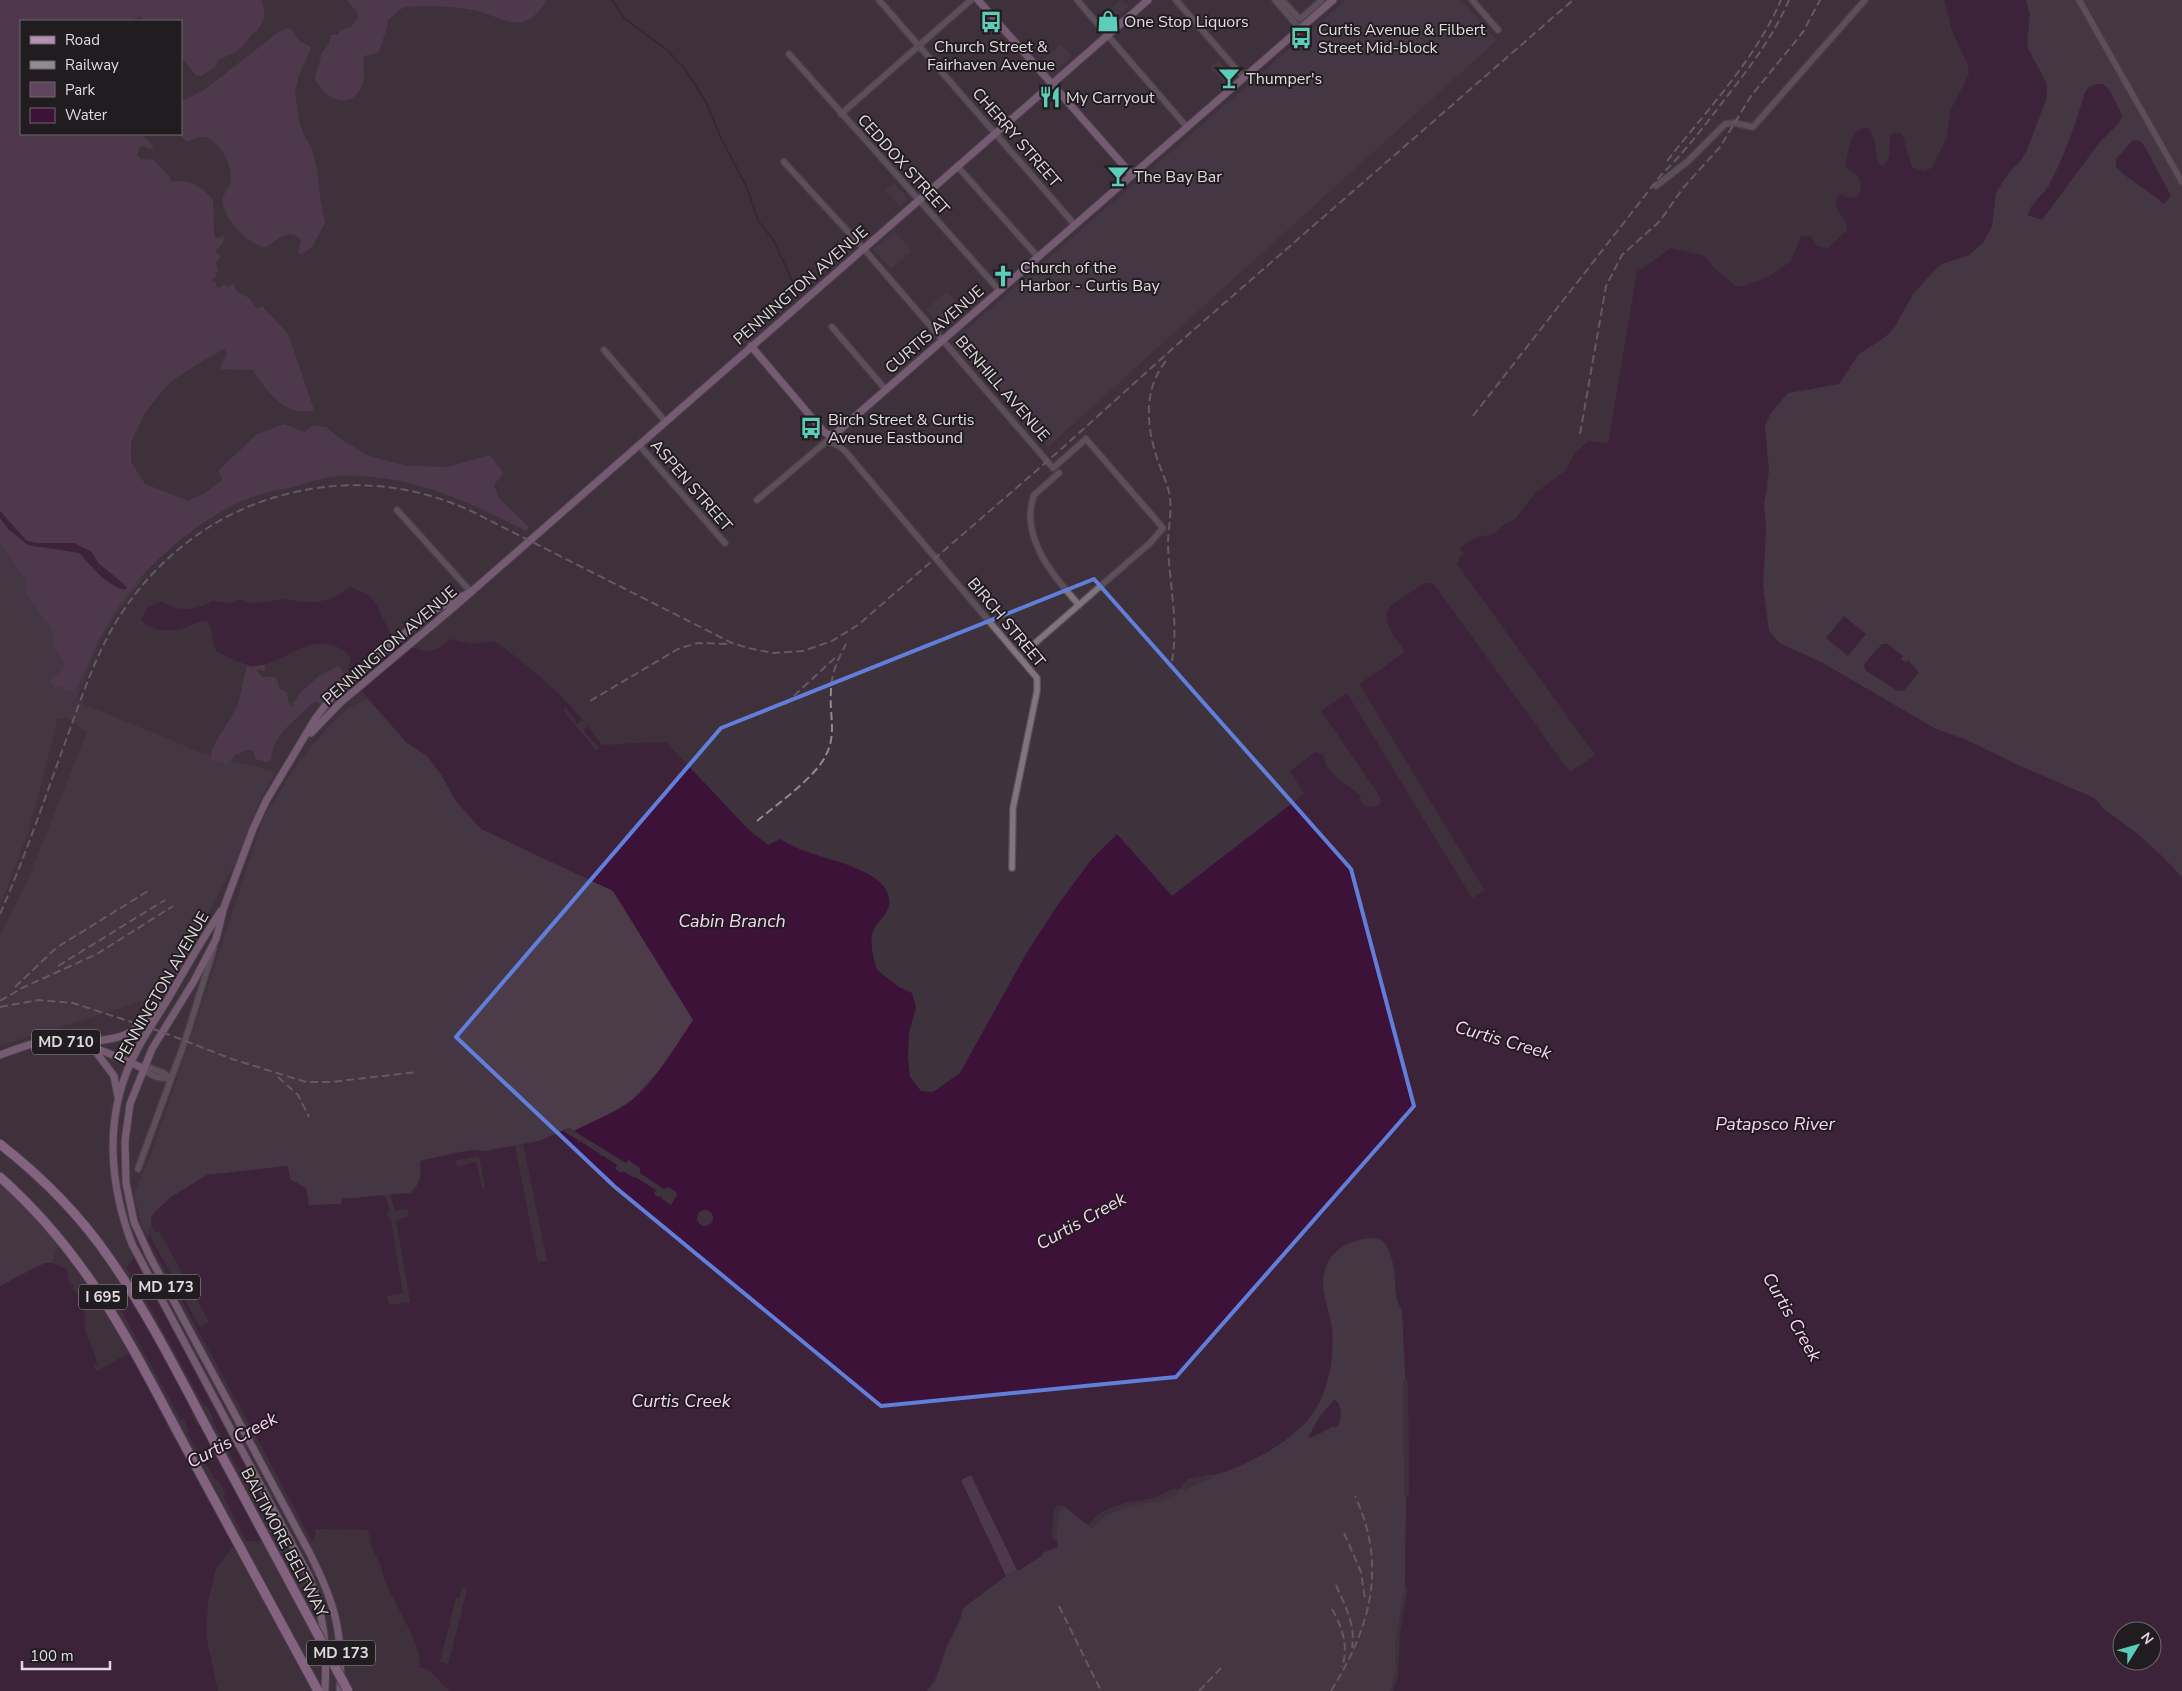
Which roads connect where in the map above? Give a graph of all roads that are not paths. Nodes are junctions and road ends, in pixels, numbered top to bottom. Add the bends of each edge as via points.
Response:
1 (879, 0) edge
2 (971, 0) edge
3 (978, 0) edge
4 (1077, 0) edge
5 (1148, 0) edge
6 (1176, 0) edge
7 (1275, 0) edge
8 (1282, 0) edge
9 (1322, 0) edge
10 (1333, 0) edge
11 (1472, 0) edge
12 (1865, 0) edge
13 (2079, 0) edge
14 (1300, 29) junction
15 (1498, 30) dead end
16 (1107, 35) junction
17 (919, 46) junction
18 (789, 54) dead end
19 (1244, 78) junction
20 (1051, 84) junction
21 (841, 114) junction
22 (1187, 127) junction
23 (995, 133) junction
24 (784, 162) dead end
25 (957, 166) junction
26 (1132, 175) junction
27 (2182, 182) edge
28 (1656, 186) dead end
29 (918, 200) junction
30 (1075, 225) junction
31 (863, 248) junction
32 (1038, 257) junction
33 (819, 286) junction
34 (1000, 291) junction
35 (832, 327) dead end
36 (943, 340) junction
37 (751, 346) junction
38 (604, 350) dead end
39 (764, 362) junction
40 (886, 390) junction
41 (665, 421) junction
42 (828, 438) junction
43 (638, 444) junction
44 (1059, 473) dead end
45 (757, 500) dead end
46 (397, 510) dead end
47 (725, 543) dead end
48 (471, 592) junction
49 (1078, 605) junction
50 (1026, 651) dead end
51 (304, 740) junction
52 (1012, 868) dead end
53 (224, 907) junction
54 (216, 939) junction
55 (170, 994) junction
56 (76, 1043) junction
57 (91, 1046) junction
58 (0, 1055) edge
59 (130, 1063) junction
60 (144, 1069) junction
61 (170, 1078) junction
62 (119, 1101) junction
63 (0, 1144) edge
64 (138, 1169) dead end
65 (0, 1178) edge
66 (318, 1691) edge
67 (325, 1691) edge
68 (340, 1691) edge
69 (348, 1691) edge

1 - 17 street, CHERRY STREET
2 - 17 street
3 - 20 main road
4 - 16 street
5 - 16 main road, PENNINGTON AVENUE / MD 173
6 - 19 street
7 - 14 street
8 - 9 street via 1300,19
10 - 14 main road, CURTIS AVENUE
11 - 15 street
12 - 28 street via 1753,127 1725,124 1687,162
13 - 27 street
14 - 19 main road, CURTIS AVENUE
16 - 20 main road, PENNINGTON AVENUE / MD 173
16 - 22 street
17 - 21 street
17 - 23 street, CHERRY STREET
18 - 21 street, CEDDOX STREET
19 - 22 main road, CURTIS AVENUE
20 - 23 main road, PENNINGTON AVENUE / MD 173
20 - 26 main road
21 - 29 street, CEDDOX STREET
22 - 26 main road, CURTIS AVENUE
23 - 25 main road, PENNINGTON AVENUE / MD 173
23 - 30 street, CHERRY STREET
24 - 31 street, BENHILL AVENUE
25 - 29 main road, PENNINGTON AVENUE / MD 173
25 - 32 street
26 - 30 main road, CURTIS AVENUE
29 - 31 main road, PENNINGTON AVENUE / MD 173
29 - 34 street, CEDDOX STREET
30 - 32 main road, CURTIS AVENUE
31 - 33 main road, PENNINGTON AVENUE / MD 173
31 - 36 street, BENHILL AVENUE
32 - 34 main road, CURTIS AVENUE
33 - 37 main road, PENNINGTON AVENUE / MD 173
33 - 39 main road via 758,346
34 - 36 main road, CURTIS AVENUE
35 - 40 street
36 - 40 main road, CURTIS AVENUE
36 - 49 street, BENHILL AVENUE via 1053,468 1086,439 1163,528
37 - 39 main road, BIRCH STREET
37 - 41 main road, PENNINGTON AVENUE / MD 173
38 - 41 street, ASPEN STREET
39 - 42 main road, BIRCH STREET
40 - 42 main road, CURTIS AVENUE
41 - 43 main road, PENNINGTON AVENUE / MD 173
42 - 45 street, CURTIS AVENUE
42 - 52 street, BIRCH STREET via 845,451 1037,678 1013,808
43 - 47 street, ASPEN STREET
43 - 48 main road, PENNINGTON AVENUE / MD 173
44 - 49 street via 1034,495 1034,537 1050,571
46 - 48 street
48 - 51 main road, PENNINGTON AVENUE / MD 173 via 411,641
48 - 51 main road, PENNINGTON AVENUE / MD 173 via 434,610 346,683 324,706
49 - 50 street
51 - 53 main road, PENNINGTON AVENUE / MD 173 via 266,801
53 - 54 main road, PENNINGTON AVENUE / MD 173
53 - 55 main road, PENNINGTON AVENUE / MD 173
54 - 60 main road, PENNINGTON AVENUE / MD 173
54 - 61 street via 185,1041
55 - 56 main road via 145,1021 126,1035
55 - 59 main road, PENNINGTON AVENUE / MD 173
56 - 57 main road, MD 710
56 - 58 main road, MD 710 via 41,1042
57 - 59 main road, MD 710
57 - 62 main road via 114,1076
59 - 60 main road, MD 710
59 - 62 main road, PENNINGTON AVENUE / MD 173
60 - 61 street via 153,1076
60 - 68 main road, PENNINGTON AVENUE / MD 173 via 130,1104 124,1158 130,1206 141,1240 312,1559 336,1615 342,1658
61 - 64 street
62 - 67 main road, PENNINGTON AVENUE / MD 173 via 112,1140 114,1171 132,1244 310,1576 326,1639
63 - 69 highway, BALTIMORE BELTWAY / I 695, bridge via 67,1206 129,1288
65 - 66 highway, I 695 via 70,1249 113,1312

